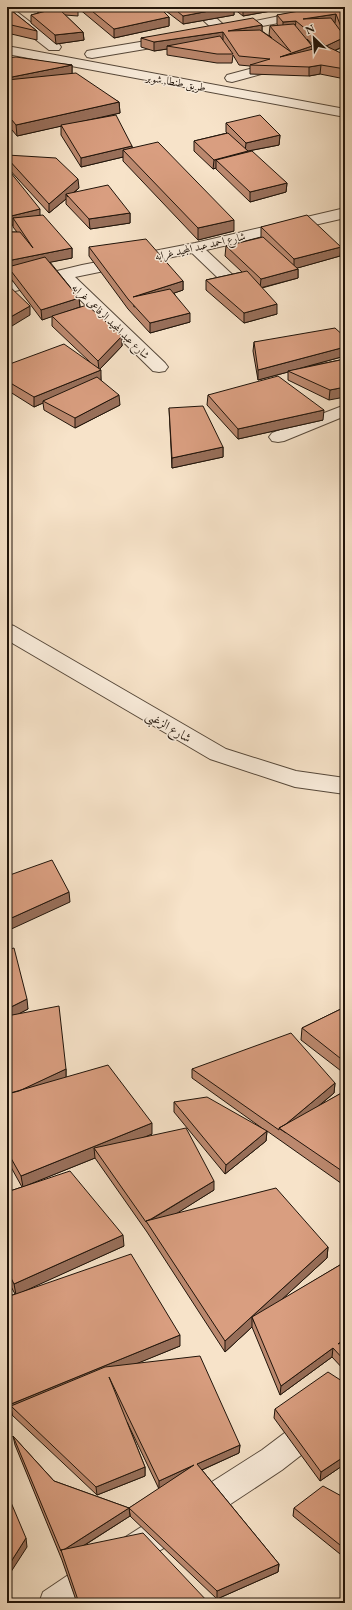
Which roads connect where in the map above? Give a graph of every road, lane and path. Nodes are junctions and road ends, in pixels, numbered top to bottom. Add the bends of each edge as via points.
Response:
1 (196, 7) edge
2 (345, 7) edge
3 (330, 8) edge
4 (7, 11) edge
5 (223, 31) junction
6 (208, 34) edge
7 (142, 35) edge
8 (7, 38) edge
9 (186, 38) edge
10 (155, 44) junction
11 (54, 47) junction
12 (7, 50) edge
13 (345, 52) edge
14 (92, 54) junction
15 (114, 57) junction
16 (101, 68) junction
17 (200, 72) dead end
18 (216, 75) dead end
19 (82, 76) edge
20 (232, 78) junction
21 (262, 83) dead end
22 (345, 113) edge
23 (345, 213) edge
24 (195, 248) junction
25 (64, 274) junction
26 (7, 288) edge
27 (255, 304) edge
28 (159, 367) dead end
29 (345, 410) edge
30 (278, 437) dead end
31 (10, 636) edge
32 (345, 786) edge
33 (345, 1404) edge
34 (54, 1603) edge

1 - 5 street
2 - 3 street
3 - 5 street
4 - 11 street
5 - 6 street
7 - 10 street
8 - 11 street, طريق طنطا, شوبر
9 - 10 street
10 - 14 street
11 - 14 street, طريق طنطا, شوبر
12 - 16 street, طريق طنطا, شوبر
13 - 20 street via 294,61
14 - 15 street, طريق طنطا, شوبر
15 - 16 street
15 - 17 street, طريق طنطا, شوبر
16 - 19 street
16 - 22 street, طريق طنطا, شوبر
18 - 20 street, طريق طنطا, شوبر
20 - 21 street, طريق طنطا, شوبر
23 - 24 street, شارع احمد عبد المجيد غرابه
24 - 25 street, شارع احمد عبد المجيد غرابه
24 - 27 street
25 - 26 street, شارع احمد عبد المجيد غرابه
25 - 28 street, شارع عبد المجيد الرفاعى غرابه
29 - 30 street
31 - 32 street, شارع الزغبى via 218,754 295,779
33 - 34 street via 272,1460

